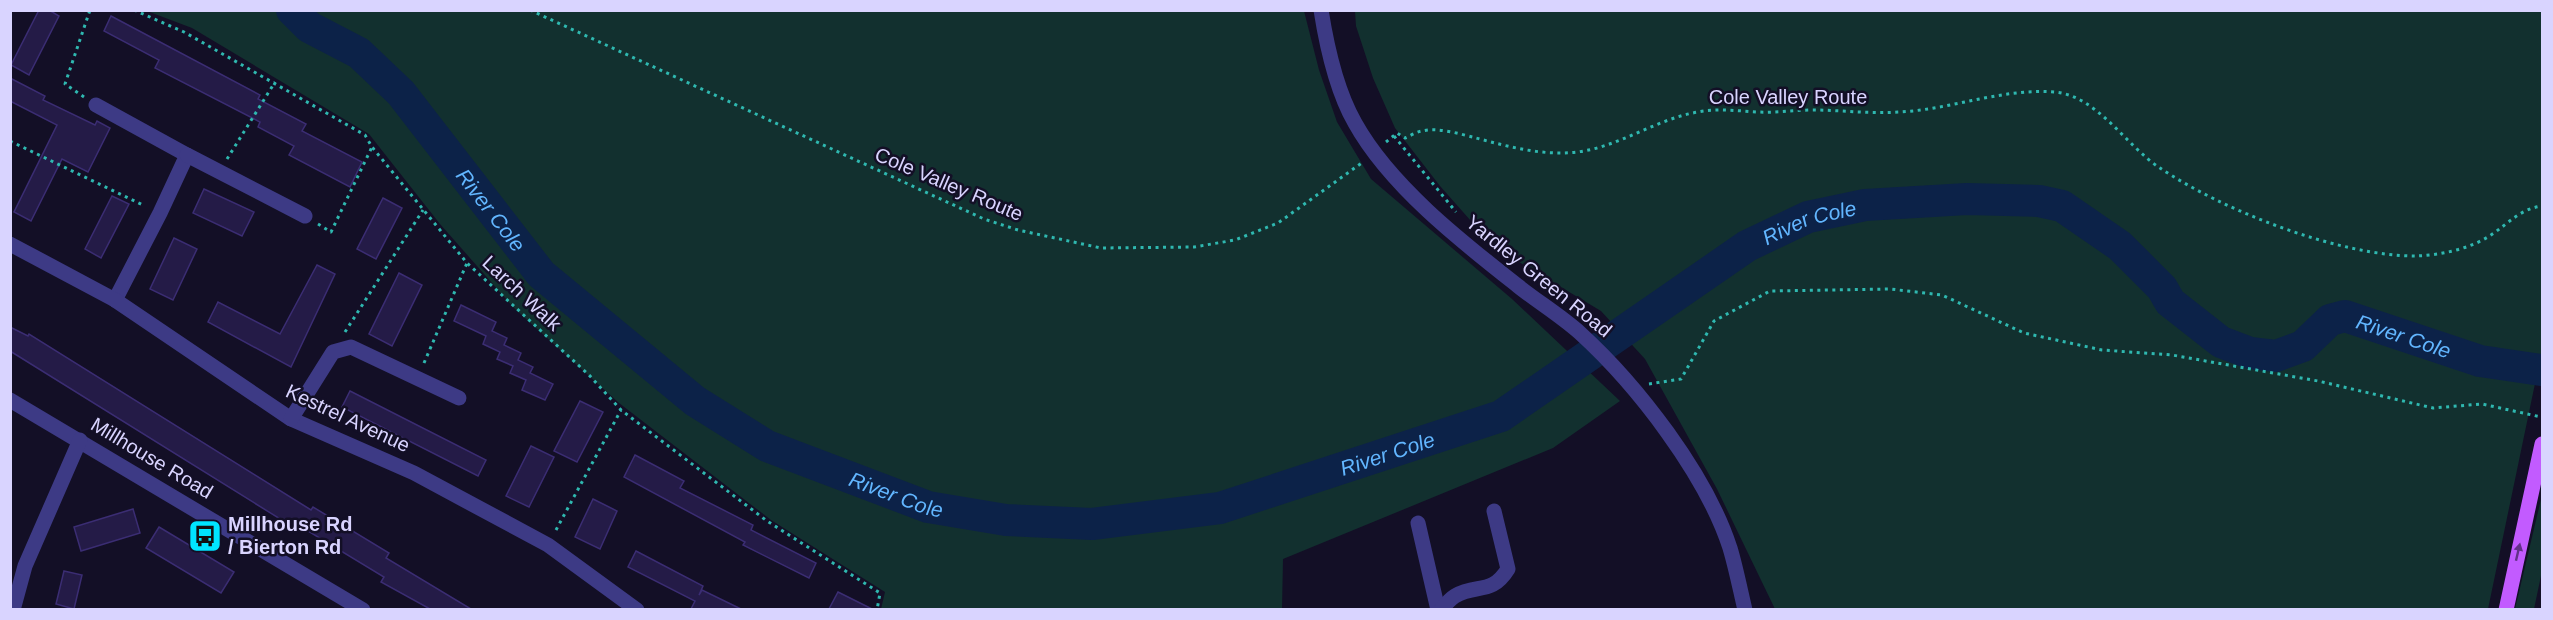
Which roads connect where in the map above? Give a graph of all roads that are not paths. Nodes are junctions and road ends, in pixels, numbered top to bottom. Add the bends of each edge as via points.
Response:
1 (1321, 10) edge
2 (96, 105) road end
3 (187, 155) junction
4 (305, 216) road end
5 (10, 244) edge
6 (115, 300) junction
7 (459, 398) dead end
8 (10, 400) edge
9 (291, 419) junction
10 (80, 440) junction
11 (2542, 444) edge
12 (1494, 511) dead end
13 (1418, 523) dead end
14 (14, 609) edge
15 (363, 609) edge
16 (637, 609) edge
17 (1440, 609) edge
18 (1745, 609) edge
19 (2506, 609) edge

1 - 18 street, Yardley Green Road via 1338,84 1354,123 1374,152 1432,215 1579,332 1664,427 1700,483 1730,546
2 - 3 street
3 - 4 street
3 - 6 street
5 - 6 street, Kestrel Avenue
6 - 9 street, Kestrel Avenue
7 - 9 street via 351,347 333,352
8 - 10 street, Millhouse Road
9 - 16 street, Kestrel Avenue via 414,472 548,545
10 - 14 street via 25,566
10 - 15 street, Millhouse Road
19 -> 11 main road
12 - 17 street via 1508,568 1500,582 1455,596
13 - 17 street

